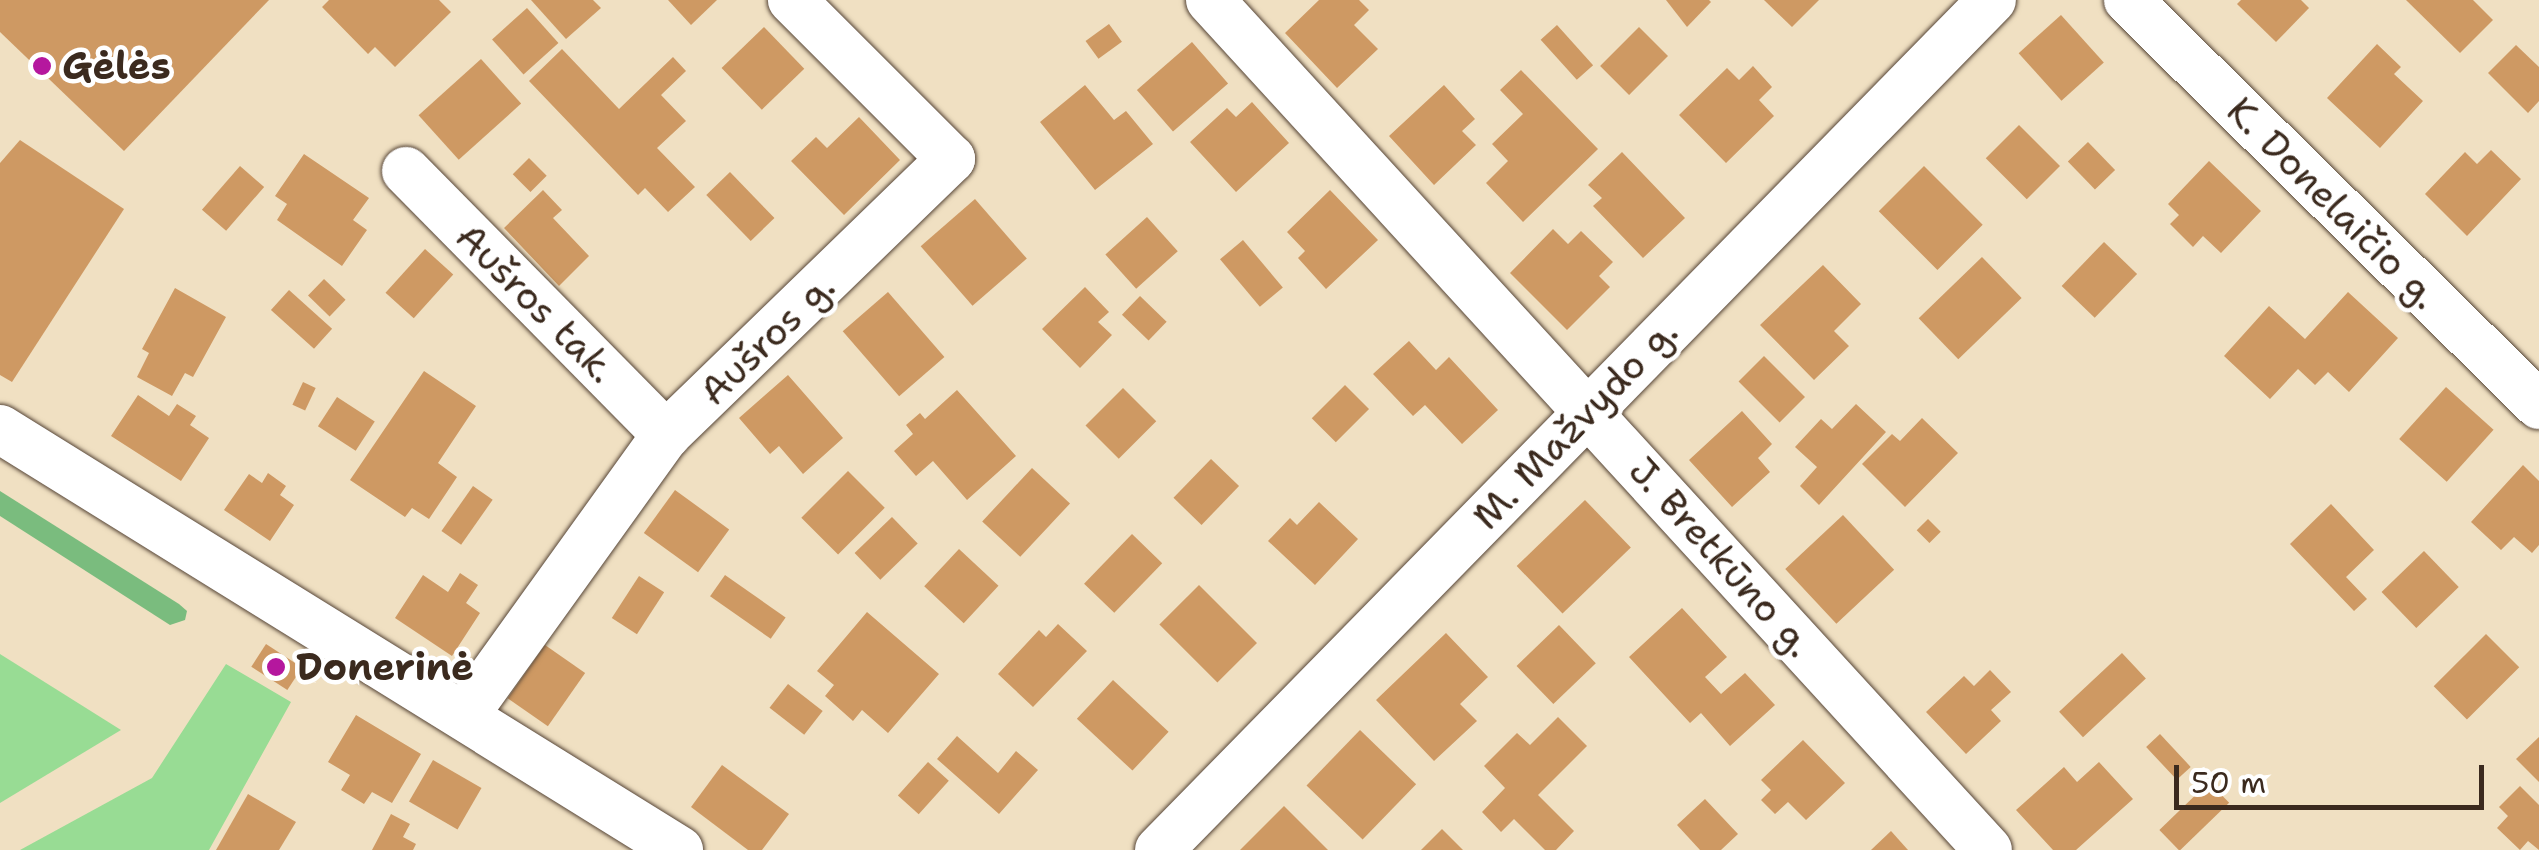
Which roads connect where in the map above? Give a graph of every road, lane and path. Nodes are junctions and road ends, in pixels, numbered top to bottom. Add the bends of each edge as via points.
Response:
1 (792, 0) edge
2 (1210, 0) edge
3 (1992, 0) edge
4 (2128, 0) edge
5 (406, 171) dead end
6 (2539, 406) edge
7 (1588, 411) junction
8 (0, 429) edge
9 (666, 435) junction
10 (466, 713) junction
11 (680, 850) edge
12 (1159, 850) edge
13 (1988, 850) edge

1 - 9 street, Aušros g. via 951,159
2 - 7 street, J. Bretkūno g.
3 - 7 street, M. Mažvydo g.
4 - 6 street, K. Donelaičio g.
5 - 9 street, Aušros tak.
7 - 12 street, M. Mažvydo g.
7 - 13 street, J. Bretkūno g.
8 - 10 street via 242,584
9 - 10 street, Aušros g.
10 - 11 street

